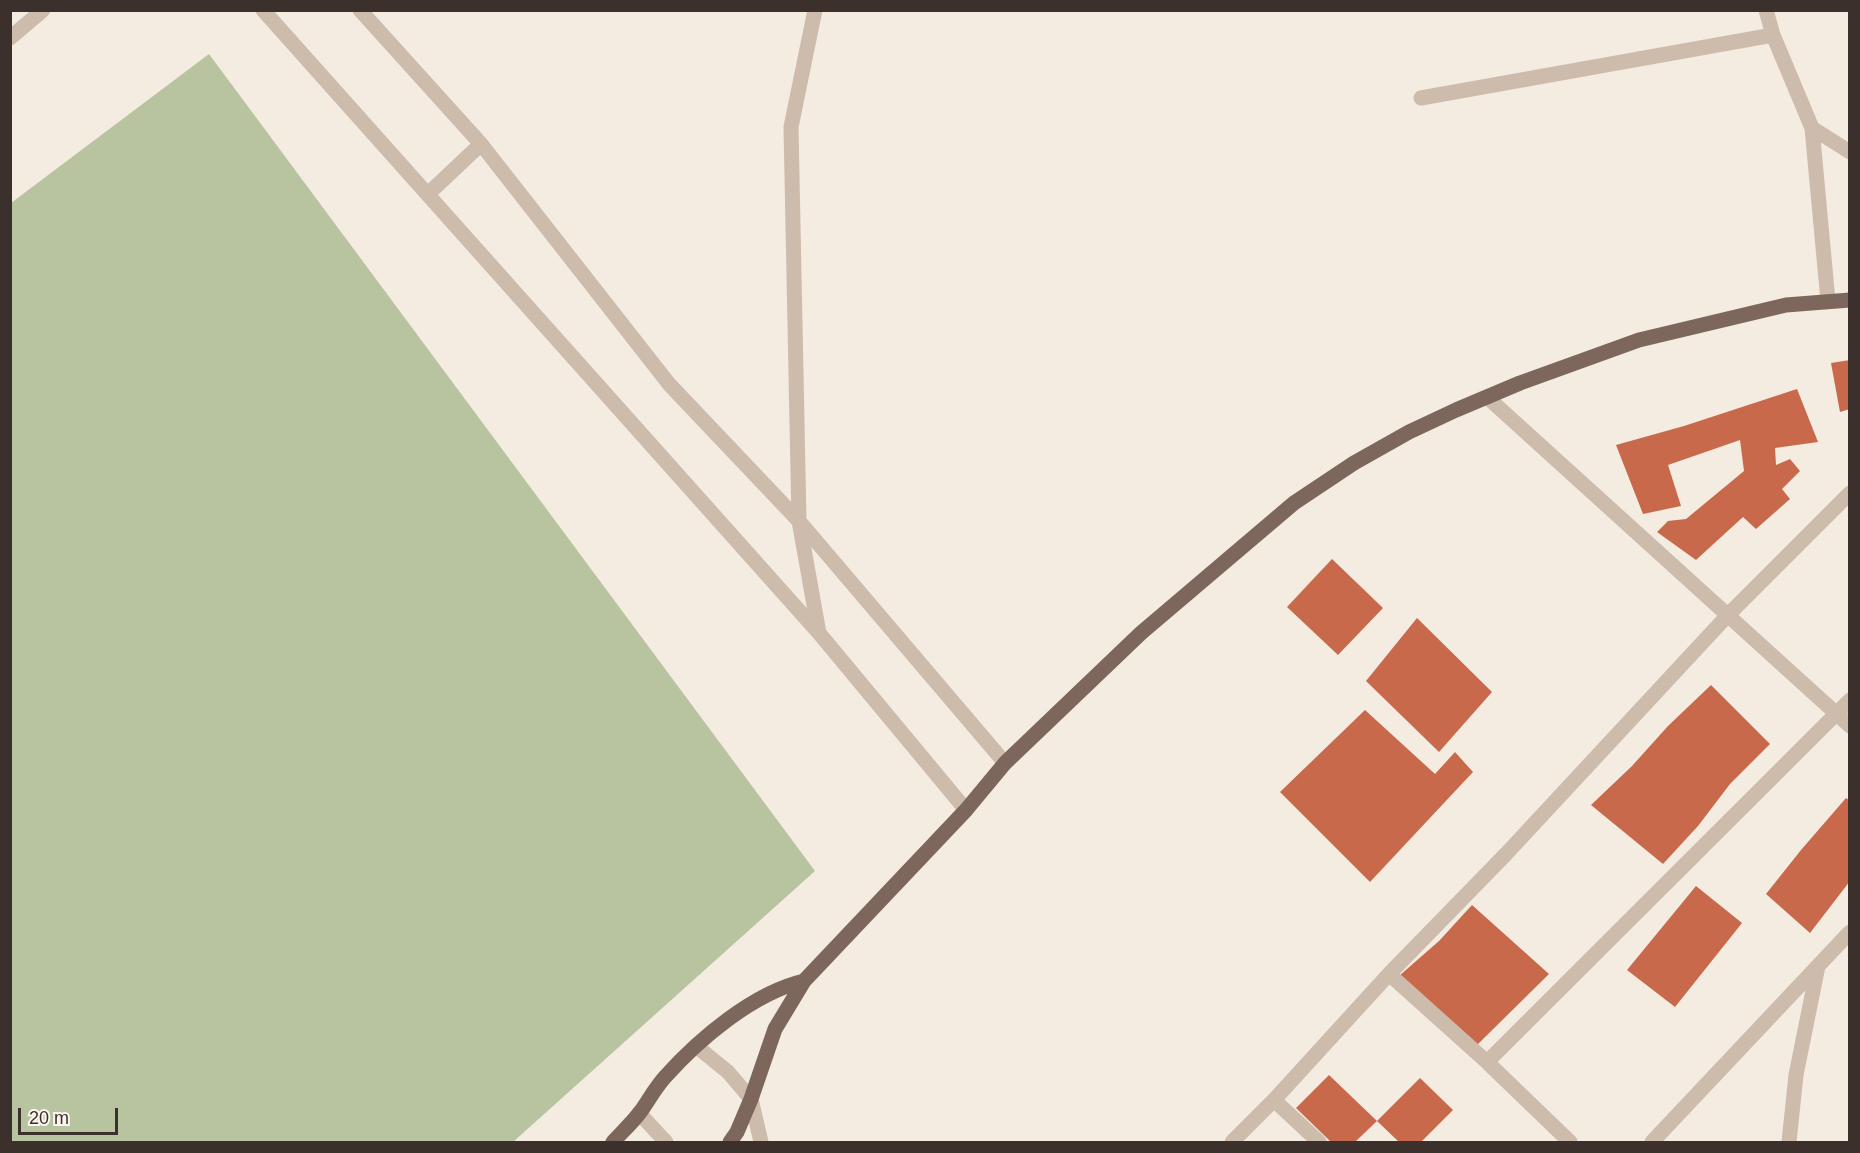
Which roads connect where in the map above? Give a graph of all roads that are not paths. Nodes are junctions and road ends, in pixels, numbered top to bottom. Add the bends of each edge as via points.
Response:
1 (43, 10) edge
2 (263, 10) edge
3 (360, 10) edge
4 (815, 10) edge
5 (1766, 10) edge
6 (1773, 35) junction
7 (10, 38) edge
8 (1421, 98) dead end
9 (1812, 128) junction
10 (482, 144) junction
11 (1850, 152) edge
12 (428, 194) junction
13 (1850, 300) edge
14 (1828, 301) junction
15 (1487, 397) junction
16 (1850, 493) edge
17 (799, 522) junction
18 (1728, 615) junction
19 (819, 633) junction
20 (1850, 700) edge
21 (1837, 714) junction
22 (1850, 726) edge
23 (1005, 762) junction
24 (966, 810) junction
25 (1850, 932) edge
26 (1818, 966) junction
27 (1389, 974) junction
28 (804, 981) junction
29 (696, 1046) junction
30 (1487, 1062) junction
31 (751, 1099) junction
32 (1274, 1100) junction
33 (639, 1113) junction
34 (613, 1143) edge
35 (666, 1143) edge
36 (730, 1143) edge
37 (761, 1143) edge
38 (1232, 1143) edge
39 (1319, 1143) edge
40 (1570, 1143) edge
41 (1652, 1143) edge
42 (1789, 1143) edge

1 - 7 street
2 - 12 street
3 - 10 street
4 - 17 street via 791,127
5 - 6 street
6 - 8 street
6 - 9 street
9 - 11 street
9 - 14 street
10 - 12 street
10 - 17 street via 669,384
12 - 19 street
13 - 14 main road
14 - 15 main road via 1786,305 1640,340
15 - 18 street
15 - 23 main road via 1409,432 1294,503 1141,633
16 - 18 street
17 - 19 street
17 - 23 street
18 - 21 street
18 - 27 street
19 - 24 street
20 - 21 street
21 - 22 street
21 - 30 street
23 - 24 main road
24 - 28 main road
25 - 26 street
26 - 41 street
26 - 42 street via 1796,1075
27 - 30 street
27 - 32 street
28 - 29 main road via 790,984 742,1010
28 - 31 main road via 775,1029
29 - 31 street via 728,1072
29 - 33 main road via 661,1081
30 - 40 street
31 - 36 main road
31 - 37 street
32 - 38 street
32 - 39 street
33 - 34 main road
33 - 35 street

